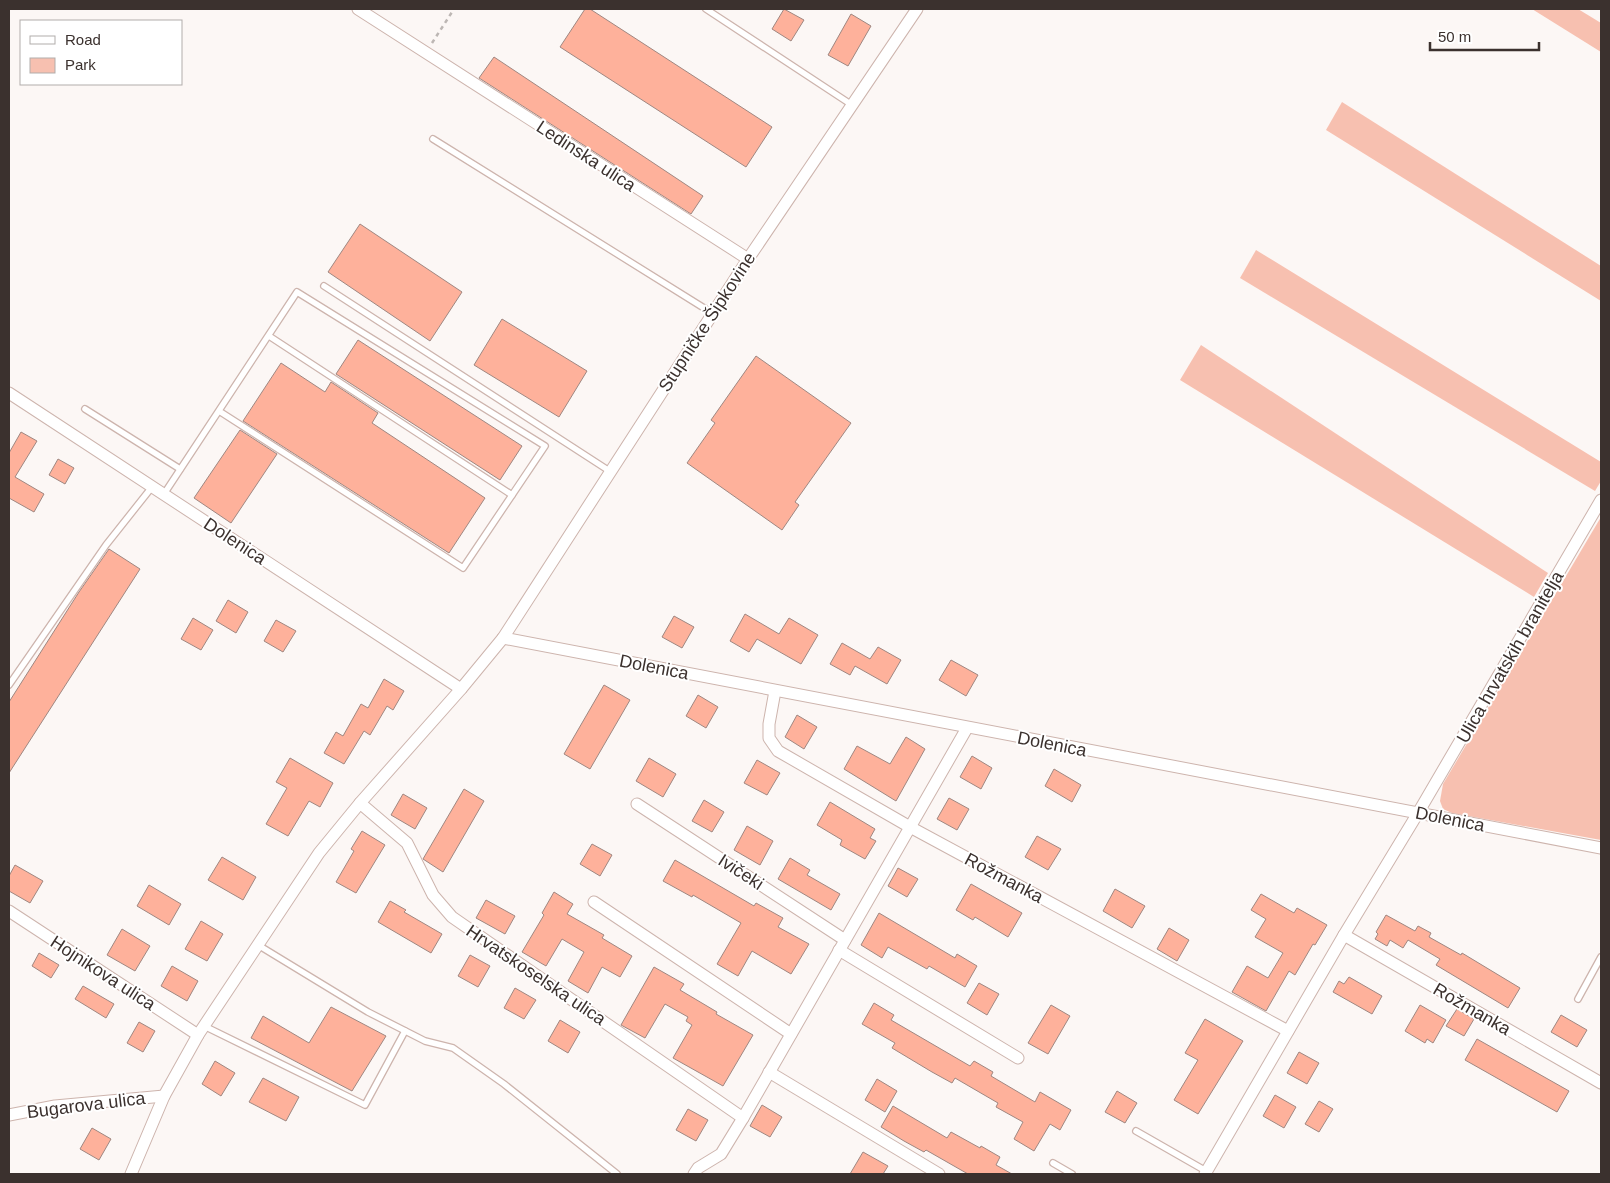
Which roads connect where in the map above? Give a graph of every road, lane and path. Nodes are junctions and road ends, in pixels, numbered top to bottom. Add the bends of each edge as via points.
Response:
1 (358, 9) edge
2 (454, 9) edge
3 (706, 9) edge
4 (917, 9) edge
5 (425, 53) junction
6 (852, 105) junction
7 (433, 139) dead end
8 (748, 259) junction
9 (324, 286) dead end
10 (712, 313) junction
11 (269, 336) junction
12 (9, 393) edge
13 (85, 409) dead end
14 (219, 411) junction
15 (180, 469) junction
16 (611, 472) junction
17 (152, 487) junction
18 (164, 494) junction
19 (512, 495) junction
20 (1601, 500) edge
21 (503, 638) junction
22 (9, 685) edge
23 (461, 689) junction
24 (775, 691) junction
25 (967, 728) junction
26 (360, 803) junction
27 (637, 804) dead end
28 (1418, 813) junction
29 (910, 827) junction
30 (1601, 848) edge
31 (594, 902) dead end
32 (9, 911) edge
33 (1344, 935) junction
34 (258, 945) junction
35 (842, 945) junction
36 (1601, 957) edge
37 (1578, 999) dead end
38 (201, 1030) junction
39 (405, 1031) junction
40 (1288, 1031) junction
41 (791, 1034) junction
42 (1018, 1058) dead end
43 (769, 1072) junction
44 (1601, 1083) edge
45 (164, 1096) junction
46 (9, 1115) edge
47 (743, 1118) junction
48 (1136, 1131) dead end
49 (1053, 1162) dead end
50 (1205, 1173) edge
51 (131, 1174) edge
52 (617, 1174) edge
53 (694, 1174) edge
54 (939, 1174) edge
55 (1072, 1174) edge

1 - 5 street, Ledinska ulica
2 - 5 path
3 - 6 lane
4 - 6 street, Stupničke Šipkovine
5 - 8 street, Ledinska ulica
6 - 8 street, Stupničke Šipkovine
7 - 10 lane
8 - 10 street, Stupničke Šipkovine
9 - 16 lane
10 - 16 street, Stupničke Šipkovine
11 - 14 lane
11 - 19 lane
11 - 19 lane via 297,292 545,446
12 - 17 street, Dolenica
13 - 15 lane
14 - 15 lane
14 - 19 lane via 462,568
15 - 18 lane
16 - 21 street, Stupničke Šipkovine
17 - 18 street, Dolenica
17 - 22 lane via 106,545
18 - 23 street, Dolenica
20 - 28 street, Ulica hrvatskih branitelja
21 - 23 street
21 - 24 street, Dolenica
23 - 26 street
24 - 25 street, Dolenica
24 - 29 street, Rožmanka via 769,738 778,751
25 - 28 street, Dolenica
25 - 29 street
26 - 34 street via 320,853
26 - 47 street, Hrvatskoselska ulica via 406,843 433,895 452,917
27 - 35 street, Ivičeki
28 - 30 street, Dolenica
28 - 33 street
29 - 35 street
29 - 40 street, Rožmanka
31 - 41 street
32 - 38 street, Hojnikova ulica
33 - 40 street
33 - 44 street, Rožmanka
34 - 38 street
34 - 39 lane
35 - 41 street
35 - 42 street, Ivičeki
36 - 37 lane
38 - 39 lane via 365,1105
38 - 45 street
39 - 52 lane via 425,1041 453,1048 504,1084
40 - 50 street
41 - 43 street
43 - 47 street
43 - 54 street
45 - 46 street, Bugarova ulica via 55,1106
45 - 51 street
47 - 53 street via 721,1154
48 - 50 lane
49 - 55 lane

